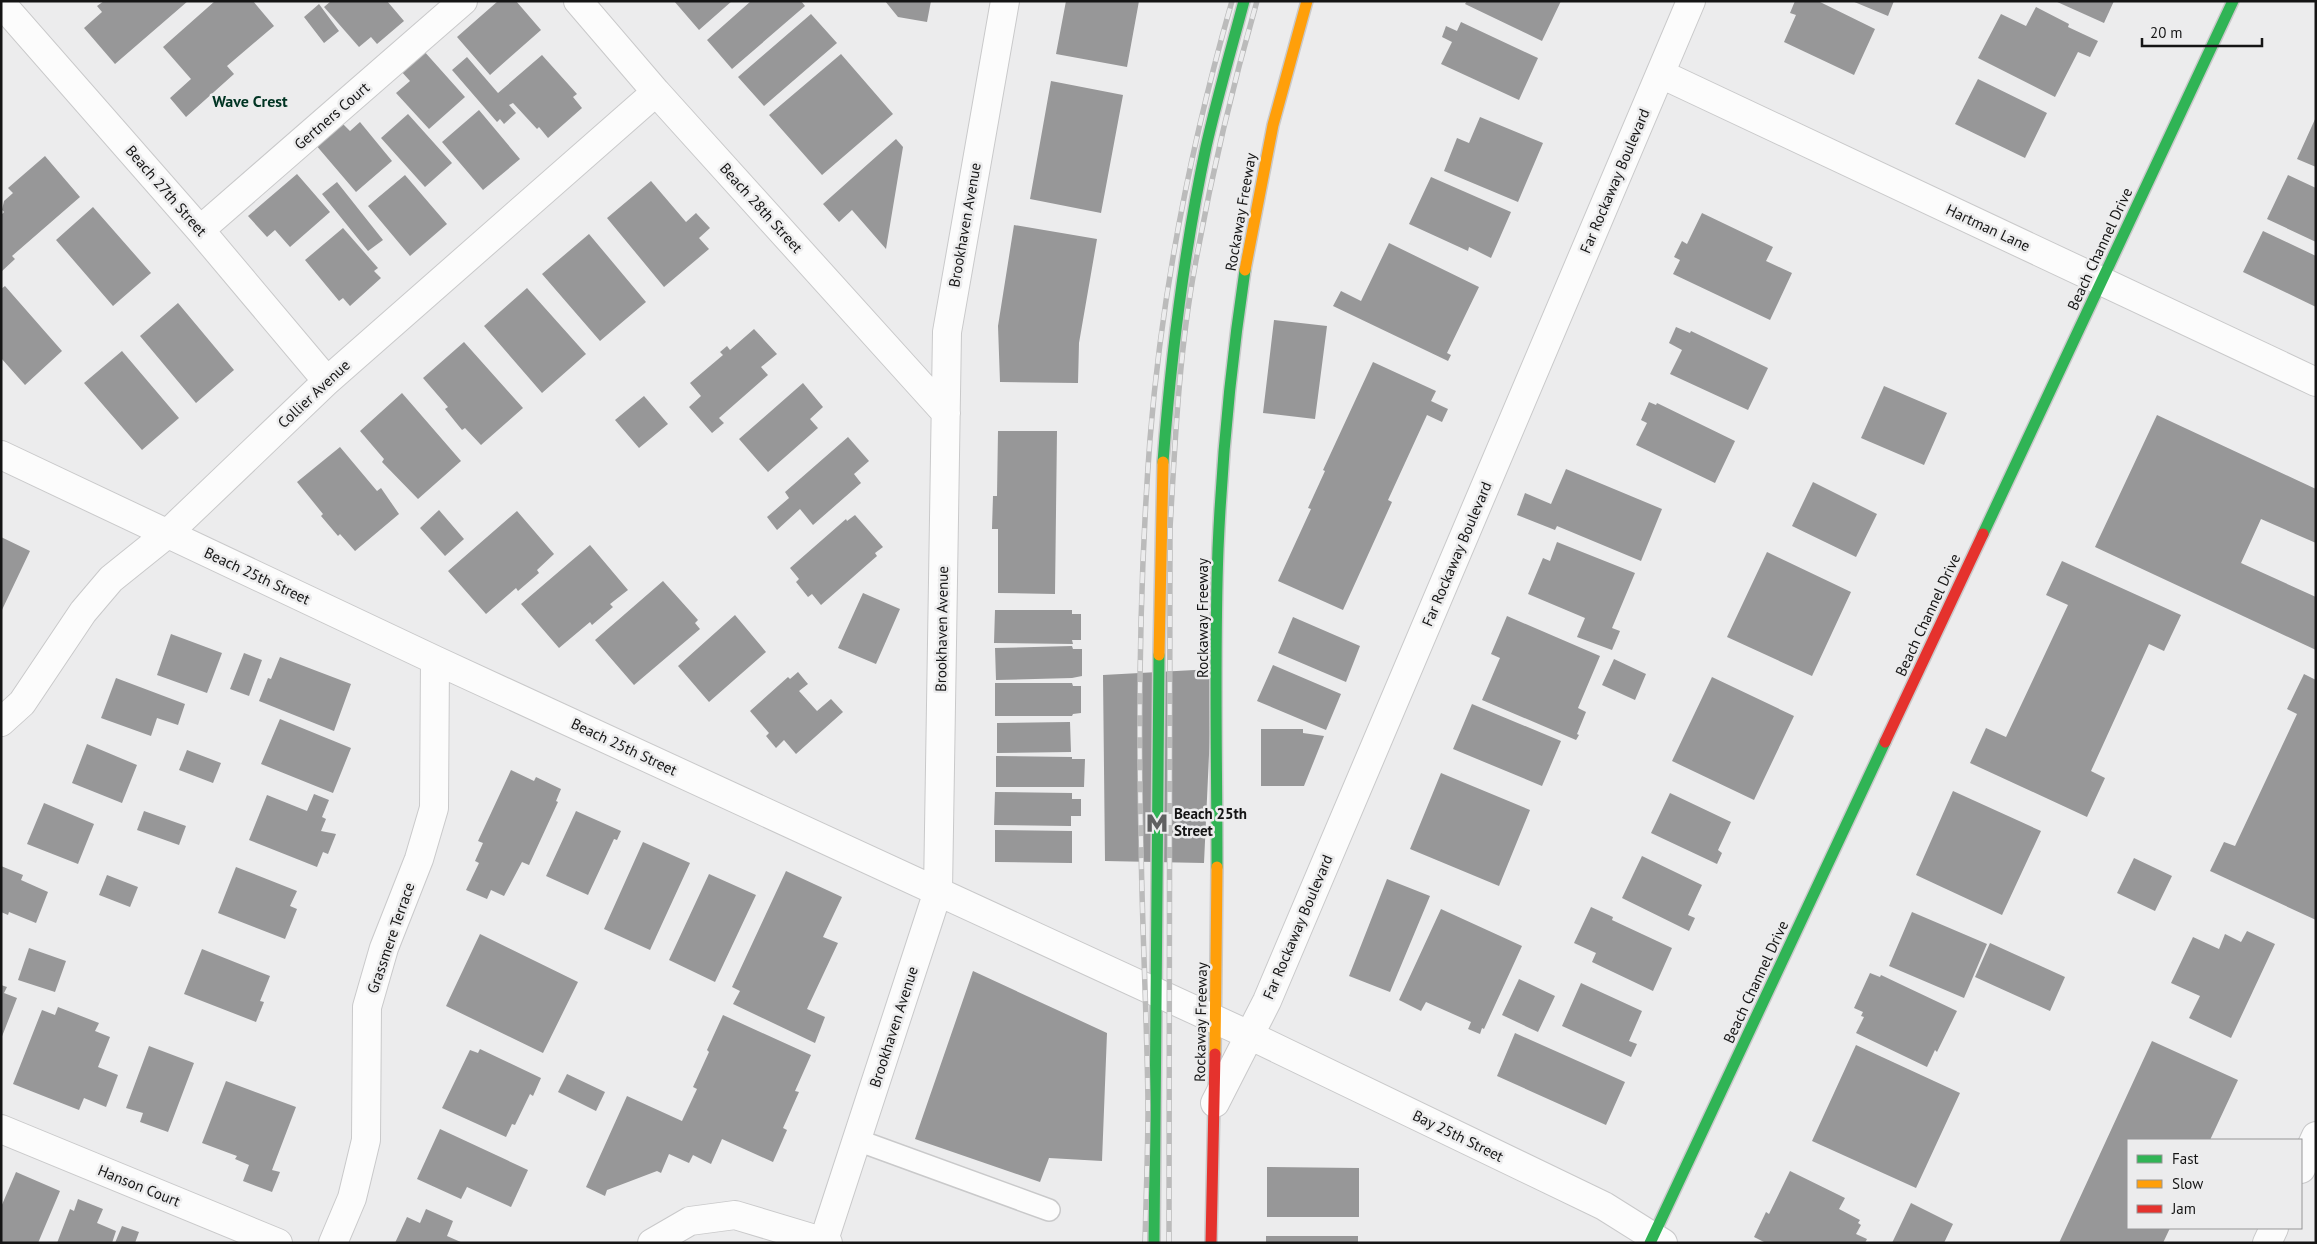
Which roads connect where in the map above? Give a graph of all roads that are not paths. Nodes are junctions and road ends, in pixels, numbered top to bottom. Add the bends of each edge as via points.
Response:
1 (463, 1) edge
2 (578, 1) edge
3 (1005, 1) edge
4 (1244, 1) edge
5 (1307, 1) edge
6 (1691, 1) edge
7 (2233, 1) edge
8 (1, 2) edge
9 (1661, 74) junction
10 (656, 92) junction
11 (200, 230) junction
12 (2102, 282) junction
13 (327, 381) junction
14 (2316, 382) edge
15 (946, 413) junction
16 (1, 455) edge
17 (167, 534) junction
18 (436, 660) junction
19 (1, 722) edge
20 (938, 891) junction
21 (1156, 993) junction
22 (1217, 1021) junction
23 (1249, 1035) junction
24 (1215, 1103) junction
25 (1, 1129) edge
26 (2316, 1136) edge
27 (857, 1140) junction
28 (2302, 1167) edge
29 (1049, 1210) dead end
30 (2274, 1229) edge
31 (1655, 1241) edge
32 (825, 1242) edge
33 (278, 1243) edge
34 (333, 1243) edge
35 (652, 1243) edge
36 (1154, 1243) edge
37 (1211, 1243) edge
38 (2267, 1243) edge

1 - 11 street, Gertners Court
2 - 10 street, Beach 28th Street
3 - 15 street, Brookhaven Avenue via 947,332
4 - 21 street via 1217,103 1194,210 1168,396 1162,470 1159,606
5 - 22 street, Rockaway Freeway via 1283,84 1256,201 1223,451 1218,572
6 - 9 street, Far Rockaway Boulevard
7 - 12 street, Beach Channel Drive
8 - 11 street, Beach 27th Street
9 - 12 street, Hartman Lane
9 - 23 street, Far Rockaway Boulevard via 1267,1001
10 - 13 street, Collier Avenue
10 - 15 street, Beach 28th Street
11 - 13 street, Beach 27th Street
12 - 14 street, Hartman Lane
12 - 31 street, Beach Channel Drive
13 - 17 street, Collier Avenue
15 - 20 street, Brookhaven Avenue
16 - 17 street, Beach 25th Street
17 - 18 street, Beach 25th Street
17 - 19 street, Collier Avenue via 106,586 83,612 22,703
18 - 20 street, Beach 25th Street
18 - 34 street, Grassmere Terrace via 434,808 419,859 384,948 367,1007 366,1140 352,1198
20 - 21 street, Beach 25th Street
20 - 27 street, Brookhaven Avenue
21 - 22 street, Beach 25th Street
21 - 36 street
22 - 23 street, Beach 25th Street
22 - 24 street, Rockaway Freeway
23 - 24 street, Far Rockaway Boulevard
23 - 31 street, Bay 25th Street via 1604,1206
24 - 37 street, Rockaway Freeway
25 - 33 street, Hanson Court
26 - 28 street
27 - 29 lane
27 - 32 street, Brookhaven Avenue
30 - 38 street
32 - 35 street via 735,1215 690,1221

